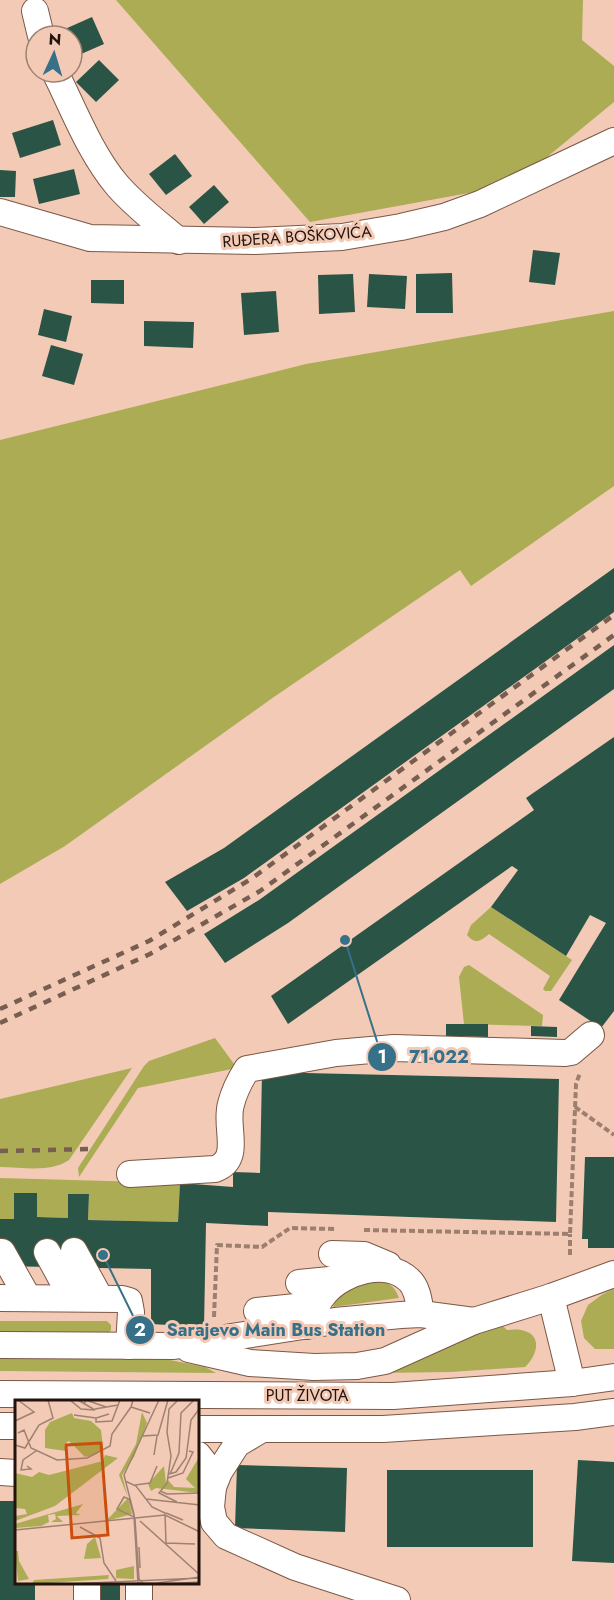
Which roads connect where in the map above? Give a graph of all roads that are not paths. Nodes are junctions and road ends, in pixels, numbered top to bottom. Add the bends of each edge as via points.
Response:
1 (35, 11) dead end
2 (38, 24) edge
3 (61, 84) edge
4 (614, 141) edge
5 (0, 212) edge
6 (179, 241) junction
7 (591, 1035) dead end
8 (130, 1174) dead end
9 (46, 1252) junction
10 (395, 1271) junction
11 (614, 1274) edge
12 (307, 1275) junction
13 (330, 1294) junction
14 (51, 1296) edge
15 (551, 1297) junction
16 (257, 1311) dead end
17 (421, 1314) junction
18 (474, 1321) junction
19 (0, 1345) edge
20 (129, 1346) junction
21 (174, 1346) junction
22 (614, 1377) edge
23 (572, 1383) junction
24 (0, 1394) edge
25 (614, 1412) edge
26 (200, 1429) edge
27 (262, 1429) junction
28 (200, 1458) edge
29 (0, 1472) edge
30 (15, 1473) edge
31 (213, 1487) junction
32 (206, 1524) edge
33 (397, 1600) edge

1 - 2 street
3 - 6 street via 109,174 129,198
4 - 6 street, RUĐERA BOŠKOVIĆA via 480,204 412,225 342,237
5 - 6 street, RUĐERA BOŠKOVIĆA via 90,238
7 - 8 street via 565,1053 394,1048 336,1053 247,1069 230,1106 230,1157 225,1165 215,1169
9 - 14 street
9 - 14 street
9 - 14 street
10 - 12 street via 364,1255
10 - 13 street via 381,1269
10 - 17 street via 409,1280 416,1291
11 - 15 street
12 - 13 street
12 - 13 street
13 - 16 street
13 - 17 street via 335,1321
13 - 21 street
14 - 20 street via 129,1301
15 - 18 street
15 - 23 street
17 - 18 street
18 - 21 street via 385,1361 357,1366 250,1363
19 - 20 street
20 - 21 street
22 - 23 street, PUT ŽIVOTA
23 - 24 street, PUT ŽIVOTA via 393,1396
25 - 27 street, PUT ŽIVOTA via 383,1429
26 - 27 street, PUT ŽIVOTA
27 - 31 street via 237,1444
28 - 31 street via 209,1469
29 - 30 street
31 - 32 street
32 - 33 street via 295,1567

